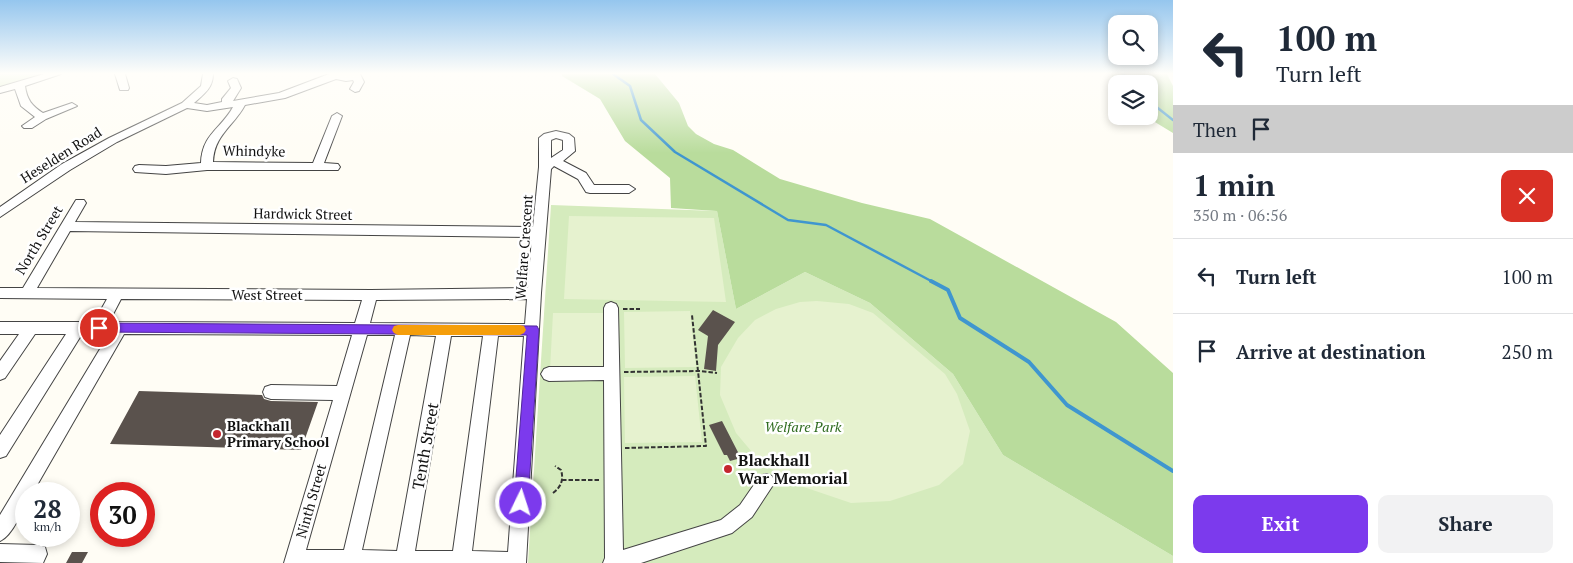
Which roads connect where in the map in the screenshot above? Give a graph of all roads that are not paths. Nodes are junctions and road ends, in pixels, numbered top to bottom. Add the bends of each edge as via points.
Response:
1 (22, 100) edge
2 (191, 100) edge
3 (227, 100) edge
4 (253, 100) edge
5 (241, 102) junction
6 (228, 104) junction
7 (186, 105) junction
8 (72, 106) dead end
9 (42, 117) junction
10 (319, 125) dead end
11 (28, 126) dead end
12 (207, 166) junction
13 (317, 167) junction
14 (334, 167) dead end
15 (139, 169) dead end
16 (629, 189) dead end
17 (80, 203) dead end
18 (0, 212) edge
19 (66, 226) junction
20 (540, 232) junction
21 (0, 293) edge
22 (534, 293) junction
23 (26, 294) junction
24 (116, 295) junction
25 (371, 295) junction
26 (611, 309) road end
27 (0, 328) edge
28 (31, 328) junction
29 (78, 328) junction
30 (99, 328) junction
31 (120, 328) junction
32 (360, 330) junction
33 (404, 330) junction
34 (445, 330) junction
35 (490, 330) junction
36 (533, 330) junction
37 (0, 373) edge
38 (616, 373) junction
39 (549, 374) dead end
40 (271, 392) dead end
41 (342, 393) junction
42 (0, 450) edge
43 (766, 482) dead end
44 (0, 532) edge
45 (0, 553) edge
46 (350, 560) junction
47 (294, 561) edge
48 (405, 561) edge
49 (461, 561) junction
50 (517, 562) edge
51 (613, 562) edge
52 (33, 563) edge

1 - 9 street
2 - 7 street, Heselden Road
3 - 6 street
4 - 5 street
5 - 6 street
5 - 12 street, Whindyke via 236,114 215,132 206,152
6 - 7 street via 207,108
7 - 18 street, Heselden Road via 74,162
8 - 9 street
9 - 11 street
10 - 13 street via 336,120
12 - 13 street, Whindyke
12 - 15 street
13 - 14 street, Whindyke
16 - 20 street, Welfare Crescent via 590,189 582,176 550,164
17 - 19 street, North Street
19 - 20 street, Hardwick Street
19 - 23 street, North Street
20 - 22 street, Welfare Crescent
21 - 23 street, West Street
22 - 25 street, West Street
22 - 36 street, Welfare Crescent
23 - 24 street, West Street
24 - 25 street, West Street
24 - 30 street
25 - 32 street, Ninth Street
26 - 38 street
27 - 28 street
28 - 29 street
28 - 37 street
29 - 30 street
29 - 42 street
30 - 31 street
31 - 32 street
31 - 44 street
32 - 33 street
32 - 41 street, Ninth Street
33 - 34 street
33 - 46 street
34 - 35 street
34 - 48 street, Tenth Street
35 - 36 street
35 - 49 street
36 - 50 street, Welfare Crescent
38 - 39 street
38 - 51 street via 612,448
40 - 41 street
41 - 47 street, Ninth Street
43 - 51 street via 746,511 726,527
45 - 52 street via 38,554
46 - 47 street
46 - 48 street
48 - 49 street
49 - 50 street

